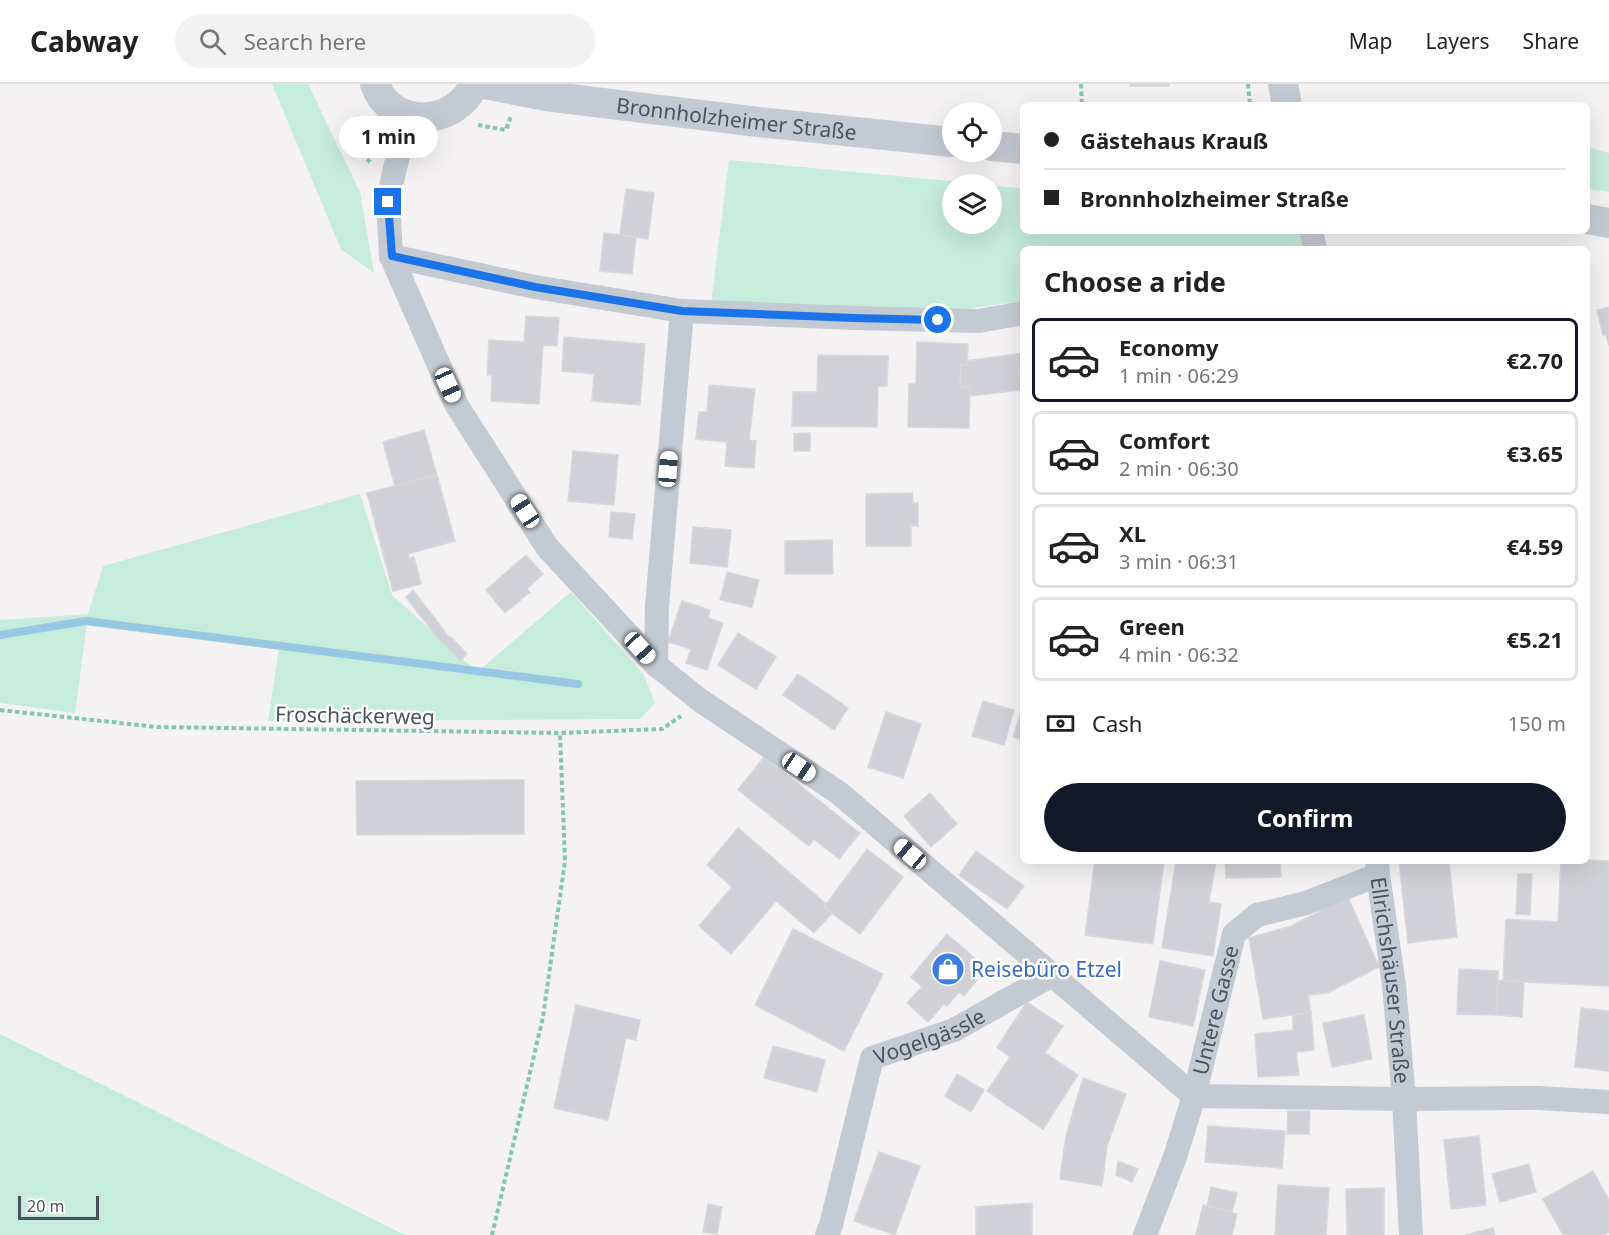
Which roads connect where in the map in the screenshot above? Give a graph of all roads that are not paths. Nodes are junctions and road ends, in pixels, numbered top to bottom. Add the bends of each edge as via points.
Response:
1 (375, 84) edge
2 (474, 84) edge
3 (484, 84) edge
4 (1283, 84) edge
5 (1286, 102) edge
6 (409, 115) junction
7 (942, 141) edge
8 (1002, 147) edge
9 (1020, 149) edge
10 (1590, 220) edge
11 (1609, 223) edge
12 (392, 256) junction
13 (682, 311) junction
14 (1020, 314) edge
15 (656, 665) junction
16 (1377, 868) edge
17 (1052, 975) junction
18 (1194, 1096) junction
19 (1404, 1099) junction
20 (1609, 1101) edge
21 (826, 1235) edge
22 (1146, 1235) edge
23 (1411, 1235) edge

1 - 6 street via 387,103
2 - 6 street via 465,100 451,111 435,117
3 - 7 street, Bronnholzheimer Straße via 546,96
4 - 5 street
6 - 12 street via 388,202
8 - 9 street
10 - 11 street
12 - 13 street via 535,287
12 - 15 street via 456,404 541,537
13 - 14 street via 979,321
13 - 15 street via 657,606
15 - 17 street via 701,701 839,794
16 - 18 street, Untere Gasse via 1306,903 1257,915 1234,934
16 - 19 street, Ellrichshäuser Straße via 1394,985
17 - 18 street
17 - 21 street, Vogelgässle via 954,1030 872,1058
18 - 19 street
18 - 22 street, Untere Gasse
19 - 20 street
19 - 23 street, Ellrichshäuser Straße

